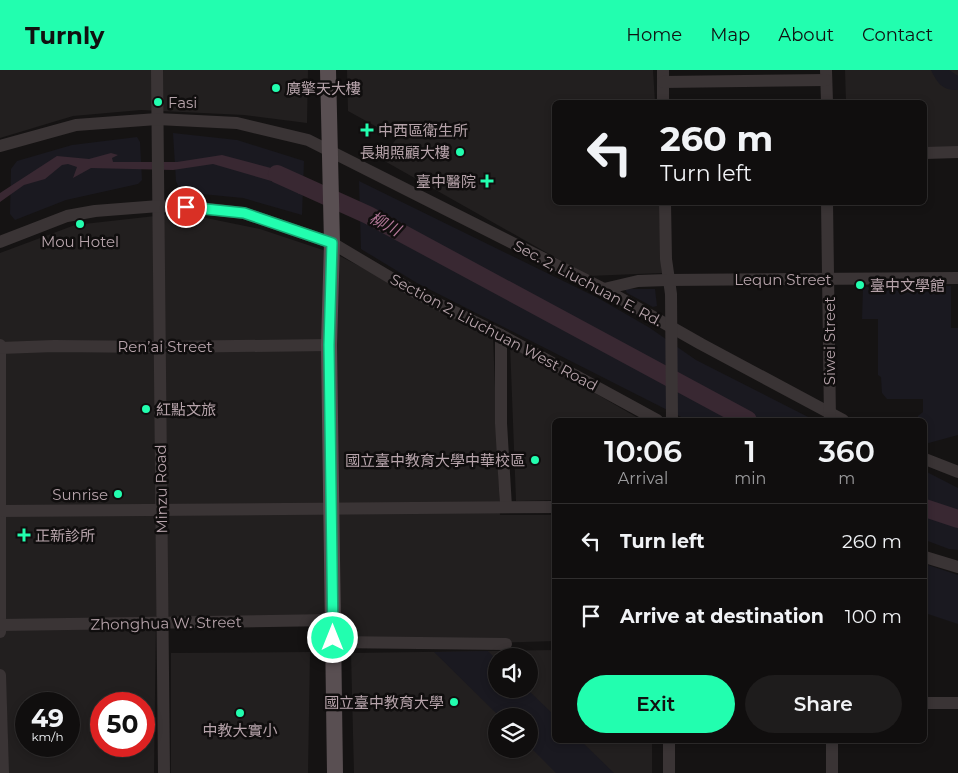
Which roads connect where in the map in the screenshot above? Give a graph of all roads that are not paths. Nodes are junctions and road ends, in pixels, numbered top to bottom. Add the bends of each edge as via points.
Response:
1 (157, 70) edge
2 (328, 70) edge
3 (826, 75) edge
4 (663, 76) edge
5 (663, 100) edge
6 (827, 100) edge
7 (157, 119) junction
8 (0, 146) edge
9 (958, 152) edge
10 (331, 153) junction
11 (927, 153) edge
12 (665, 205) edge
13 (827, 205) edge
14 (158, 206) junction
15 (0, 242) edge
16 (332, 243) junction
17 (958, 278) edge
18 (828, 279) junction
19 (668, 280) junction
20 (604, 289) junction
21 (671, 328) junction
22 (501, 335) junction
23 (329, 345) junction
24 (0, 346) edge
25 (160, 347) junction
26 (672, 415) edge
27 (830, 417) edge
28 (653, 418) edge
29 (927, 460) edge
30 (958, 472) edge
31 (506, 507) junction
32 (552, 507) edge
33 (333, 508) junction
34 (162, 510) junction
35 (1, 511) edge
36 (927, 558) edge
37 (958, 567) edge
38 (333, 620) junction
39 (163, 624) junction
40 (0, 625) edge
41 (0, 632) edge
42 (333, 642) junction
43 (506, 644) dead end
44 (0, 675) edge
45 (927, 703) edge
46 (958, 703) edge
47 (669, 743) edge
48 (832, 743) edge
49 (3, 773) edge
50 (164, 773) edge
51 (334, 773) edge
52 (669, 773) edge
53 (832, 773) edge

1 - 7 street
2 - 10 main road
3 - 4 street
3 - 6 street
4 - 5 street
7 - 8 street, Sec. 2, Liuchuan E. Rd. via 76,125
7 - 10 street, Sec. 2, Liuchuan E. Rd. via 237,123 308,140
7 - 14 street, Minzu Road
9 - 11 street
10 - 16 main road
10 - 20 street, Sec. 2, Liuchuan E. Rd.
12 - 19 street
13 - 18 street, Siwei Street
14 - 15 street, Section 2, Liuchuan West Road via 67,216
14 - 16 street, Section 2, Liuchuan West Road via 244,213
14 - 25 street, Minzu Road
16 - 22 street, Section 2, Liuchuan West Road via 418,294
16 - 23 main road
17 - 18 street, Lequn Street
18 - 19 street, Lequn Street
18 - 27 street, Siwei Street
19 - 20 street, Lequn Street via 638,281
19 - 21 street
20 - 21 street, Sec. 2, Liuchuan E. Rd.
21 - 26 street
21 - 27 street, Sec. 2, Liuchuan E. Rd.
22 - 28 street, Section 2, Liuchuan West Road
22 - 31 street
23 - 25 street, Ren’ai Street
23 - 33 main road
24 - 25 street, Ren’ai Street
24 - 35 street
25 - 34 street, Minzu Road
29 - 30 street
31 - 32 street
31 - 33 street
33 - 34 street
33 - 38 main road
34 - 35 street
34 - 39 street, Minzu Road
35 - 40 street
36 - 37 street
38 - 39 street, Zhonghua W. Street
38 - 42 main road
39 - 40 street, Zhonghua W. Street
39 - 50 street, Minzu Road
40 - 41 street
42 - 43 street
42 - 51 main road
44 - 49 street
45 - 46 street
47 - 52 street
48 - 53 street

